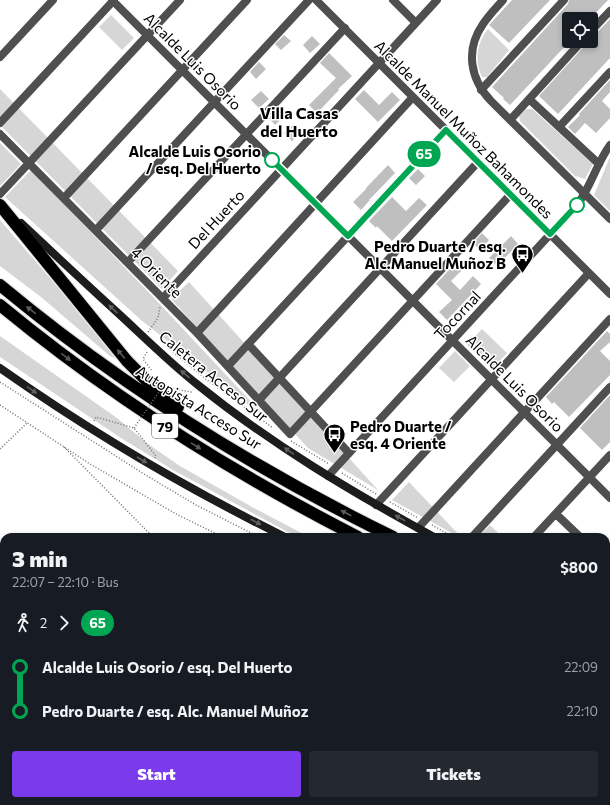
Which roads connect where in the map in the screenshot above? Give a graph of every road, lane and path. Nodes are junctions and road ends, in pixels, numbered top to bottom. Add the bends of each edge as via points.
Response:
1 (53, 0) edge
2 (113, 0) edge
3 (180, 0) edge
4 (247, 0) edge
5 (308, 0) edge
6 (316, 0) edge
7 (393, 0) edge
8 (437, 0) edge
9 (504, 0) edge
10 (564, 0) edge
11 (610, 11) edge
12 (416, 23) junction
13 (598, 24) edge
14 (344, 28) junction
15 (147, 35) junction
16 (576, 48) edge
17 (0, 57) edge
18 (379, 63) junction
19 (182, 70) junction
20 (610, 72) edge
21 (482, 90) junction
22 (413, 97) junction
23 (529, 99) junction
24 (214, 102) junction
25 (510, 120) junction
26 (0, 123) edge
27 (559, 127) junction
28 (446, 130) junction
29 (0, 134) edge
30 (246, 134) junction
31 (610, 145) edge
32 (478, 162) junction
33 (29, 163) junction
34 (599, 164) junction
35 (281, 169) junction
36 (0, 194) edge
37 (585, 194) junction
38 (510, 195) junction
39 (64, 198) junction
40 (316, 204) junction
41 (0, 205) edge
42 (610, 219) edge
43 (96, 230) junction
44 (550, 234) junction
45 (348, 236) junction
46 (128, 262) junction
47 (380, 268) junction
48 (589, 273) junction
49 (0, 285) edge
50 (610, 294) edge
51 (163, 298) junction
52 (413, 301) junction
53 (0, 305) edge
54 (0, 311) edge
55 (610, 319) edge
56 (145, 328) dead end
57 (148, 332) junction
58 (35, 333) junction
59 (197, 333) junction
60 (152, 335) dead end
61 (452, 340) junction
62 (248, 344) junction
63 (169, 350) dead end
64 (228, 366) junction
65 (0, 368) edge
66 (279, 378) junction
67 (492, 380) junction
68 (0, 382) edge
69 (163, 386) dead end
70 (610, 387) edge
71 (170, 388) dead end
72 (191, 392) dead end
73 (259, 400) junction
74 (0, 405) edge
75 (311, 412) junction
76 (524, 412) junction
77 (98, 418) dead end
78 (27, 423) junction
79 (134, 428) junction
80 (277, 431) dead end
81 (289, 436) junction
82 (224, 444) junction
83 (62, 445) junction
84 (557, 445) junction
85 (0, 449) edge
86 (154, 453) dead end
87 (349, 453) junction
88 (610, 455) edge
89 (335, 468) junction
90 (328, 476) junction
91 (589, 477) junction
92 (383, 498) junction
93 (610, 498) edge
94 (376, 505) junction
95 (556, 514) junction
96 (424, 521) junction
97 (418, 528) junction
98 (149, 533) edge
99 (215, 533) edge
100 (252, 533) edge
101 (277, 533) edge
102 (350, 533) edge
103 (385, 533) edge
104 (427, 533) edge
105 (446, 533) edge
106 (476, 533) edge
107 (538, 533) edge
108 (576, 533) edge

1 - 17 street
2 - 15 street, Alcalde Luis Osorio
2 - 26 street
3 - 15 street
4 - 19 street
5 - 24 street
6 - 14 street, Alcalde Manuel Muñoz Bahamondes
7 - 12 street
8 - 12 street, Del Huerto
9 - 21 street via 482,25 473,44 472,64
10 - 21 street
11 - 13 street
12 - 18 street, Del Huerto
14 - 18 street, Alcalde Manuel Muñoz Bahamondes
14 - 30 street
15 - 19 street, Alcalde Luis Osorio
15 - 33 street
16 - 23 street
18 - 22 street, Alcalde Manuel Muñoz Bahamondes
18 - 35 street, Del Huerto
19 - 24 street, Alcalde Luis Osorio
19 - 39 street
20 - 27 street
21 - 25 street
22 - 28 street, Alcalde Manuel Muñoz Bahamondes
22 - 40 street
23 - 25 street
23 - 27 street
24 - 30 street, Alcalde Luis Osorio
24 - 43 street
25 - 37 street
27 - 34 street
28 - 32 street, Alcalde Manuel Muñoz Bahamondes
28 - 45 street
29 - 33 street, 4 Oriente
30 - 35 street, Alcalde Luis Osorio
30 - 46 street
31 - 34 street, Tocornal
32 - 38 street, Alcalde Manuel Muñoz Bahamondes
32 - 47 street
33 - 36 street
33 - 39 street, 4 Oriente
34 - 37 street, Tocornal
35 - 40 street, Alcalde Luis Osorio
35 - 51 street, Del Huerto
37 - 42 street
37 - 44 street, Tocornal
38 - 44 street, Alcalde Manuel Muñoz Bahamondes
38 - 52 street
39 - 43 street, 4 Oriente
40 - 45 street, Alcalde Luis Osorio
40 - 59 street
82 -> 41 highway via 157,390 127,361
90 -> 41 main road, Caletera Acceso Sur via 252,426 197,384
43 - 46 street, 4 Oriente
44 - 48 street, Alcalde Manuel Muñoz Bahamondes
44 - 61 street, Tocornal
45 - 47 street, Alcalde Luis Osorio
45 - 62 street
46 - 51 street, 4 Oriente
47 - 52 street, Alcalde Luis Osorio
47 - 66 street
48 - 50 street, Alcalde Manuel Muñoz Bahamondes
48 - 67 street
82 -> 49 highway, Autopista Acceso Sur / 79 via 106,366
51 - 57 path via 158,318
51 - 59 street, 4 Oriente
52 - 61 street, Alcalde Luis Osorio
52 - 75 street
53 - 58 highway, 79
54 - 58 highway
55 - 76 street
56 - 57 path
57 - 60 path
58 -> 102 highway, 79 via 115,392 199,447 279,495
59 - 64 street, 4 Oriente
61 - 67 street, Alcalde Luis Osorio
61 - 87 street, Tocornal
62 - 64 street
62 - 66 street
63 - 80 path
64 - 73 street, 4 Oriente
65 -> 101 main road via 120,447 192,489
66 - 73 street
66 - 75 street
67 - 76 street, Alcalde Luis Osorio
67 - 92 street
68 - 100 path via 144,474 196,505
69 - 79 path, bridge
70 - 84 street
71 - 72 path
73 - 81 street, 4 Oriente
74 - 78 path
75 - 81 street
75 - 87 street
76 - 84 street, Alcalde Luis Osorio
76 - 96 street
77 - 79 path
78 - 83 path
78 - 85 path
79 - 86 path
81 - 89 path
103 -> 82 highway, Autopista Acceso Sur / 79
83 - 98 path
83 - 99 path via 178,515
84 - 91 street, Alcalde Luis Osorio
84 - 106 street
87 - 89 street, Tocornal
88 - 91 street
89 - 90 street, Tocornal
89 - 92 path
90 - 94 main road, Caletera Acceso Sur
91 - 93 street, Alcalde Luis Osorio
91 - 95 street
92 - 94 street
92 - 96 path
97 -> 94 main road, Caletera Acceso Sur
95 - 107 street
95 - 108 street
96 - 97 street
96 - 105 path
97 - 104 main road, Caletera Acceso Sur

